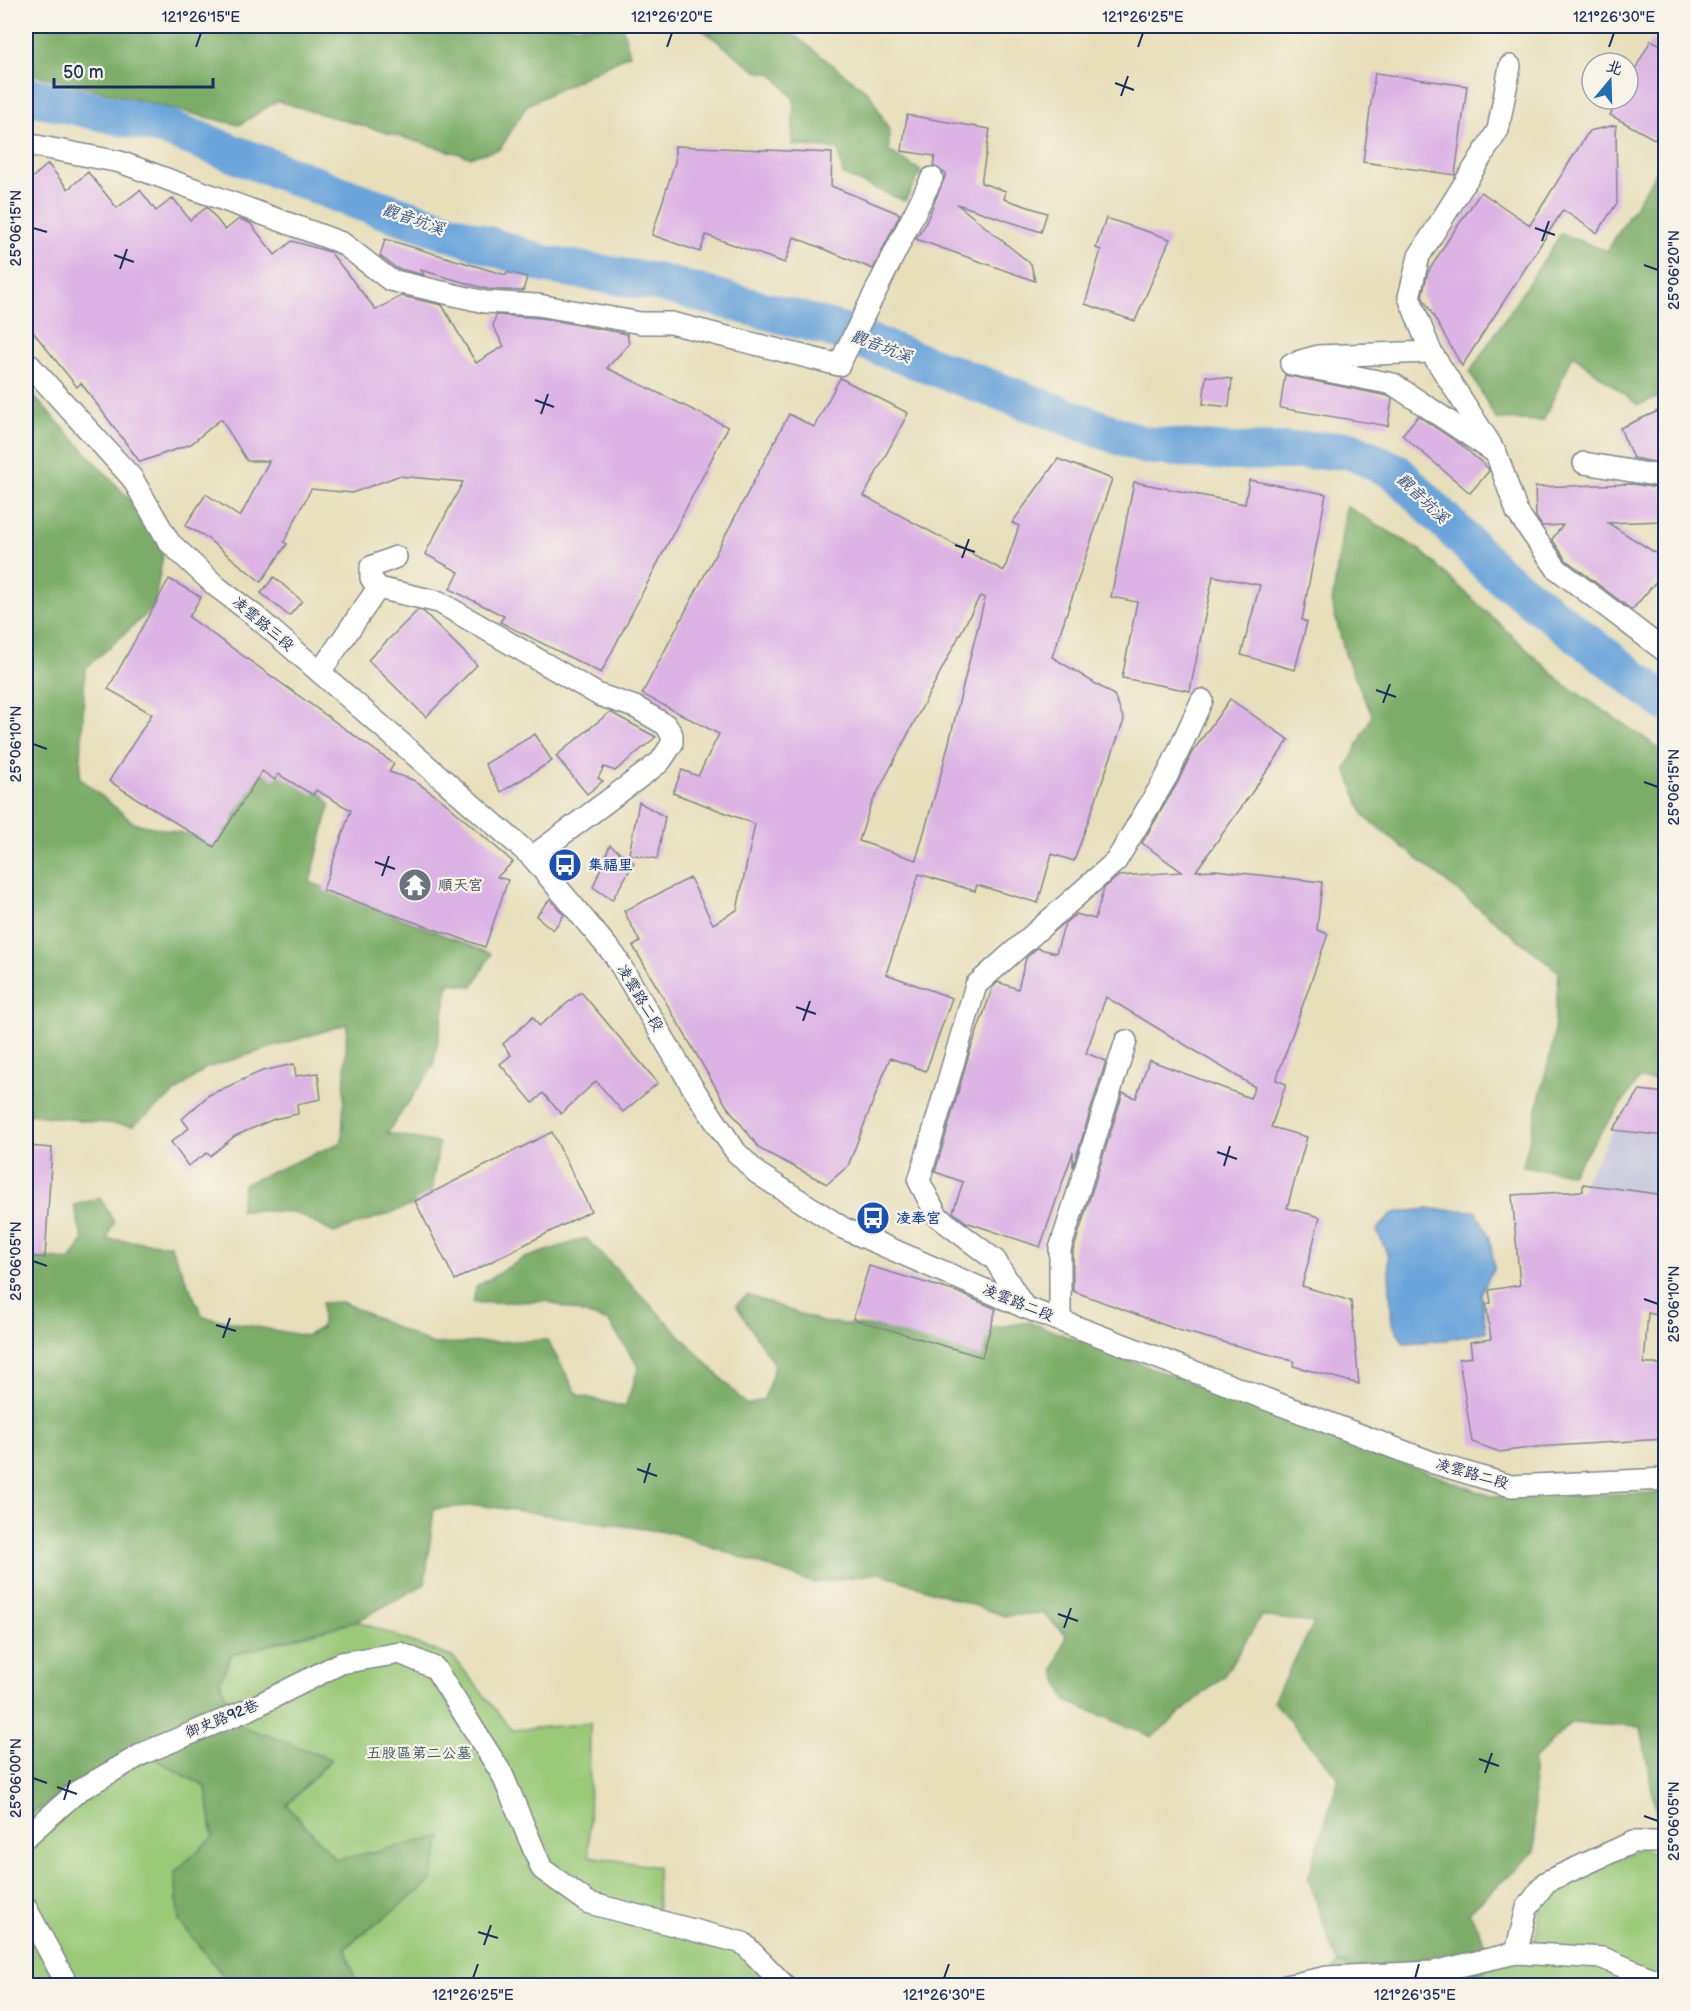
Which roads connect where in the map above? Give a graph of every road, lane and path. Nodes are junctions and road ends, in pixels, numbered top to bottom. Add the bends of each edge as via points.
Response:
1 (1510, 66) dead end
2 (26, 144) edge
3 (932, 178) dead end
4 (1431, 352) junction
5 (26, 361) edge
6 (1496, 453) junction
7 (1584, 463) dead end
8 (1665, 477) edge
9 (396, 557) dead end
10 (378, 588) junction
11 (1665, 652) edge
12 (320, 672) junction
13 (1202, 700) dead end
14 (532, 857) junction
15 (1126, 1041) dead end
16 (1024, 1307) junction
17 (1060, 1320) junction
18 (1665, 1479) edge
19 (26, 1837) edge
20 (1665, 1842) edge
21 (26, 1908) edge
22 (1516, 1953) junction
23 (68, 1985) edge
24 (1665, 1985) edge
25 (785, 1986) edge
26 (1286, 1986) edge

1 - 4 street via 1498,130 1419,256 1409,297
2 - 3 street via 120,162 342,243 390,280 485,302 538,305 640,323 671,322 839,365
4 - 6 street
4 - 6 street via 1318,356 1291,364 1393,384
5 - 12 street, 凌雲路三段 via 132,478 169,542
6 - 11 street via 1517,512 1557,569
7 - 8 street
9 - 10 street via 371,567 371,578
10 - 12 street
10 - 14 street via 439,602 599,695 635,707 666,725 672,735 672,744 660,762
12 - 14 street, 凌雲路三段
13 - 16 street via 1167,776 1116,861 976,985 962,1031 919,1181 937,1216 995,1260
14 - 16 street, 凌雲路二段 via 615,956 717,1124 756,1173 843,1228
15 - 17 street via 1060,1249
16 - 17 street, 凌雲路二段
17 - 18 street, 凌雲路二段 via 1434,1463 1511,1486
19 - 25 street, 御史路92巷 via 78,1791 111,1770 183,1735 252,1708 341,1663 400,1653 435,1668 502,1774 542,1869 589,1903 743,1943
20 - 22 street via 1633,1842 1546,1882 1527,1908
21 - 23 street
22 - 24 street via 1603,1958
22 - 26 street via 1433,1972 1327,1977

